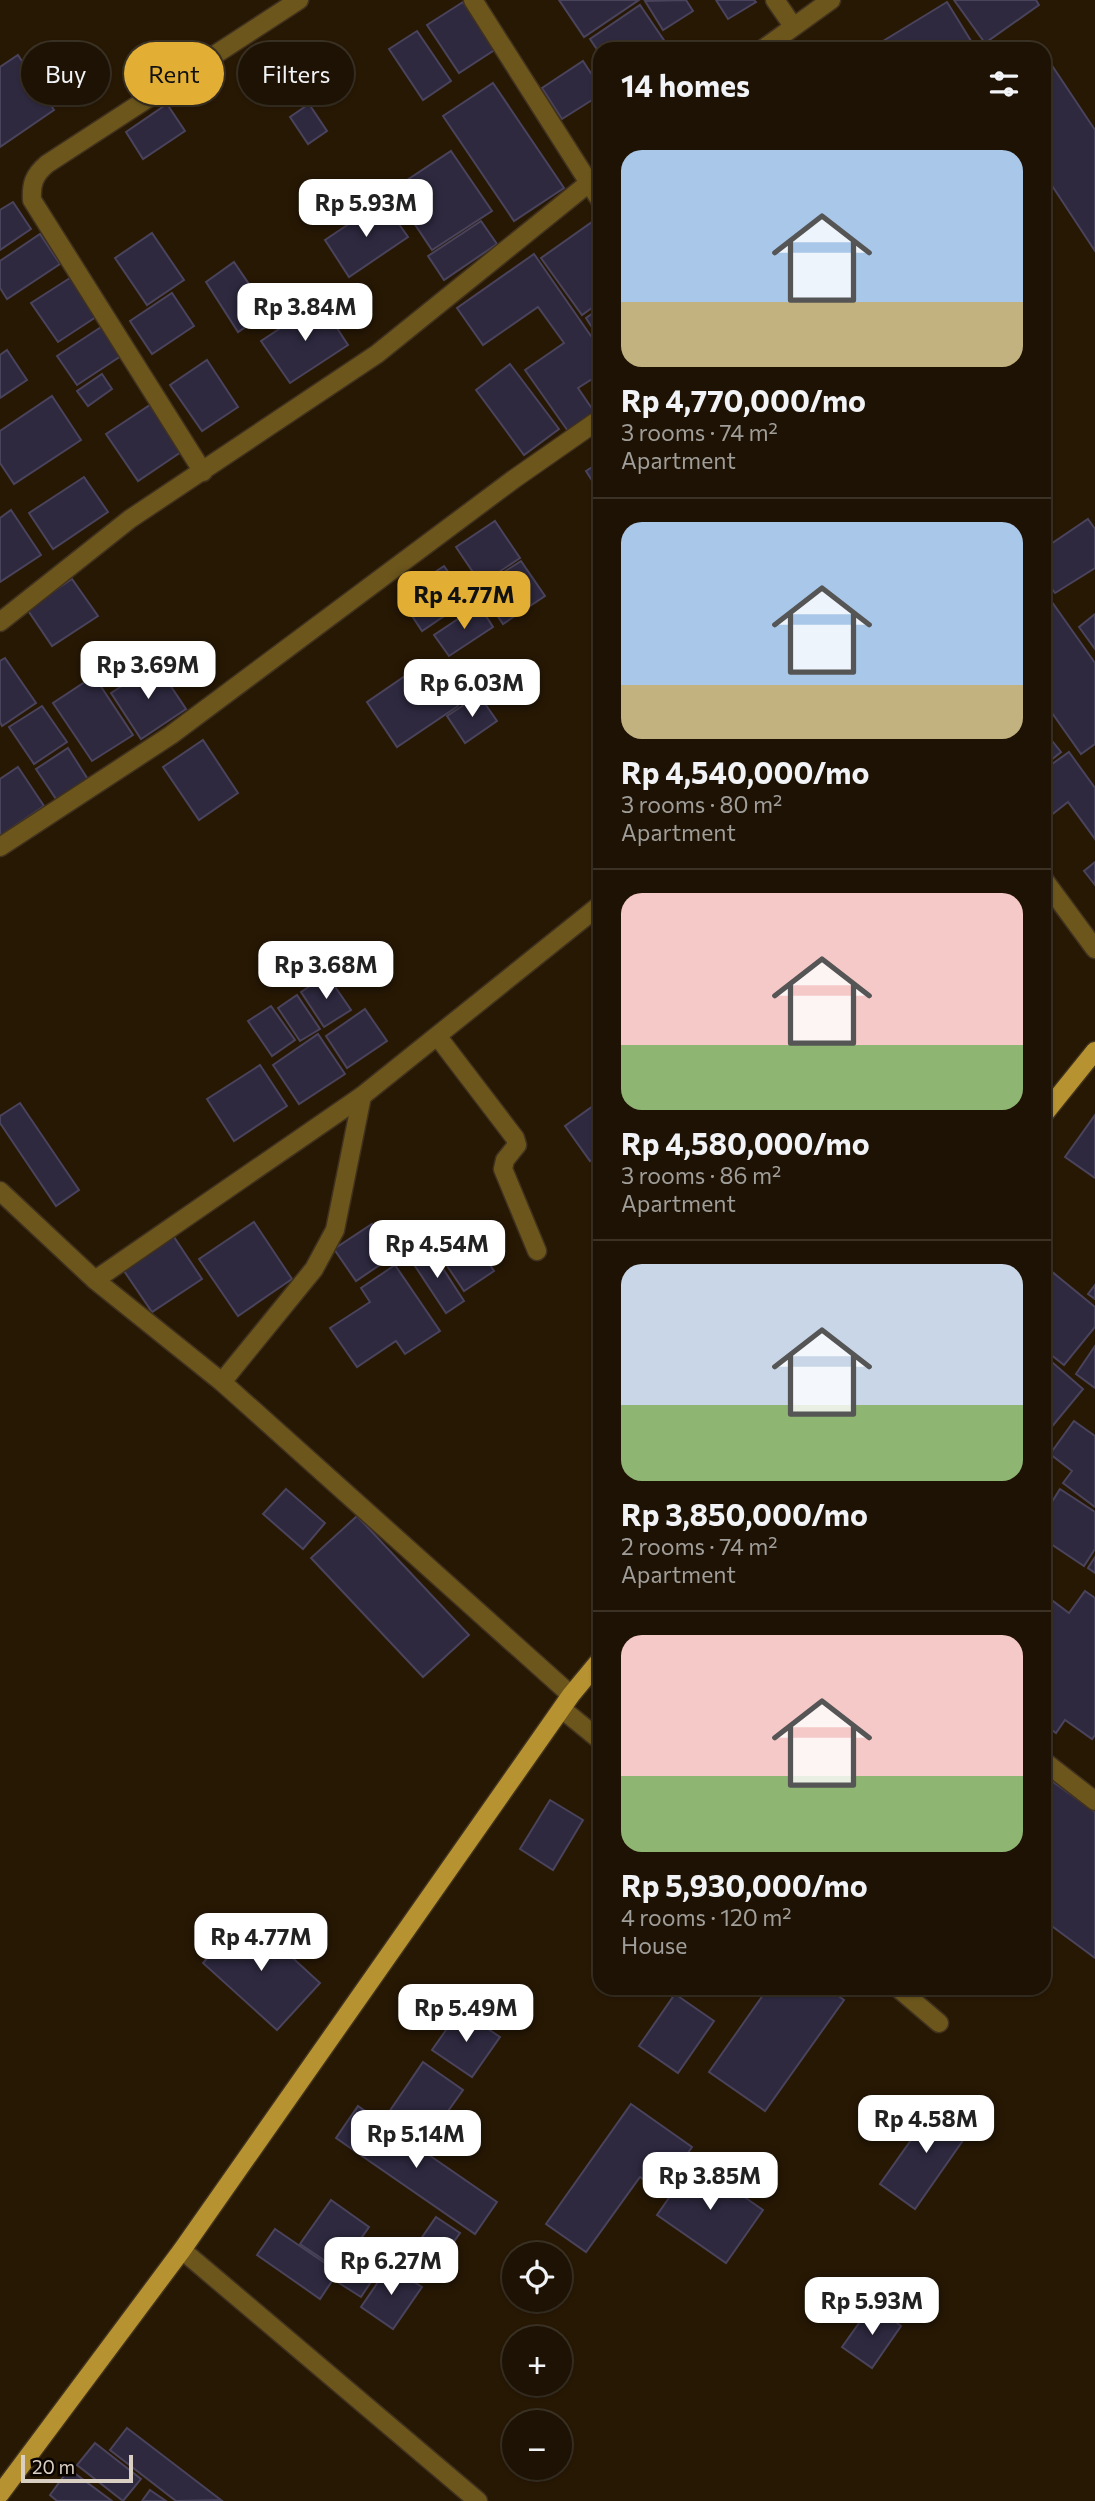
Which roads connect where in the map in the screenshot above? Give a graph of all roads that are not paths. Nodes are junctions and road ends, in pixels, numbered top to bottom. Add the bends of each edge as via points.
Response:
1 (299, 0) edge
2 (473, 0) edge
3 (775, 0) edge
4 (831, 0) edge
5 (793, 26) junction
6 (772, 42) edge
7 (593, 178) edge
8 (593, 180) edge
9 (593, 424) edge
10 (203, 472) junction
11 (0, 622) edge
12 (0, 848) edge
13 (1051, 889) edge
14 (593, 911) edge
15 (1095, 949) edge
16 (438, 1037) junction
17 (1095, 1051) edge
18 (362, 1096) junction
19 (1051, 1106) edge
20 (0, 1191) edge
21 (537, 1251) dead end
22 (95, 1280) junction
23 (222, 1382) junction
24 (593, 1669) edge
25 (566, 1702) junction
26 (593, 1733) edge
27 (1051, 1767) edge
28 (1095, 1801) edge
29 (906, 1995) edge
30 (939, 2023) dead end
31 (182, 2250) junction
32 (0, 2494) edge
33 (478, 2501) edge

1 - 10 street via 47,164 33,181 32,200
2 - 7 street
3 - 5 street
4 - 5 street
5 - 6 street
8 - 10 street via 377,354
9 - 12 street via 171,735
10 - 11 street via 130,519
13 - 15 street
14 - 16 street
16 - 18 street
16 - 21 street via 516,1138 517,1145 503,1168
17 - 19 main road
18 - 22 street
18 - 23 street via 335,1230 314,1269
20 - 22 street
22 - 23 street
23 - 25 street
24 - 25 main road
25 - 26 street
25 - 31 main road
27 - 28 street
29 - 30 street
31 - 32 main road
31 - 33 street

